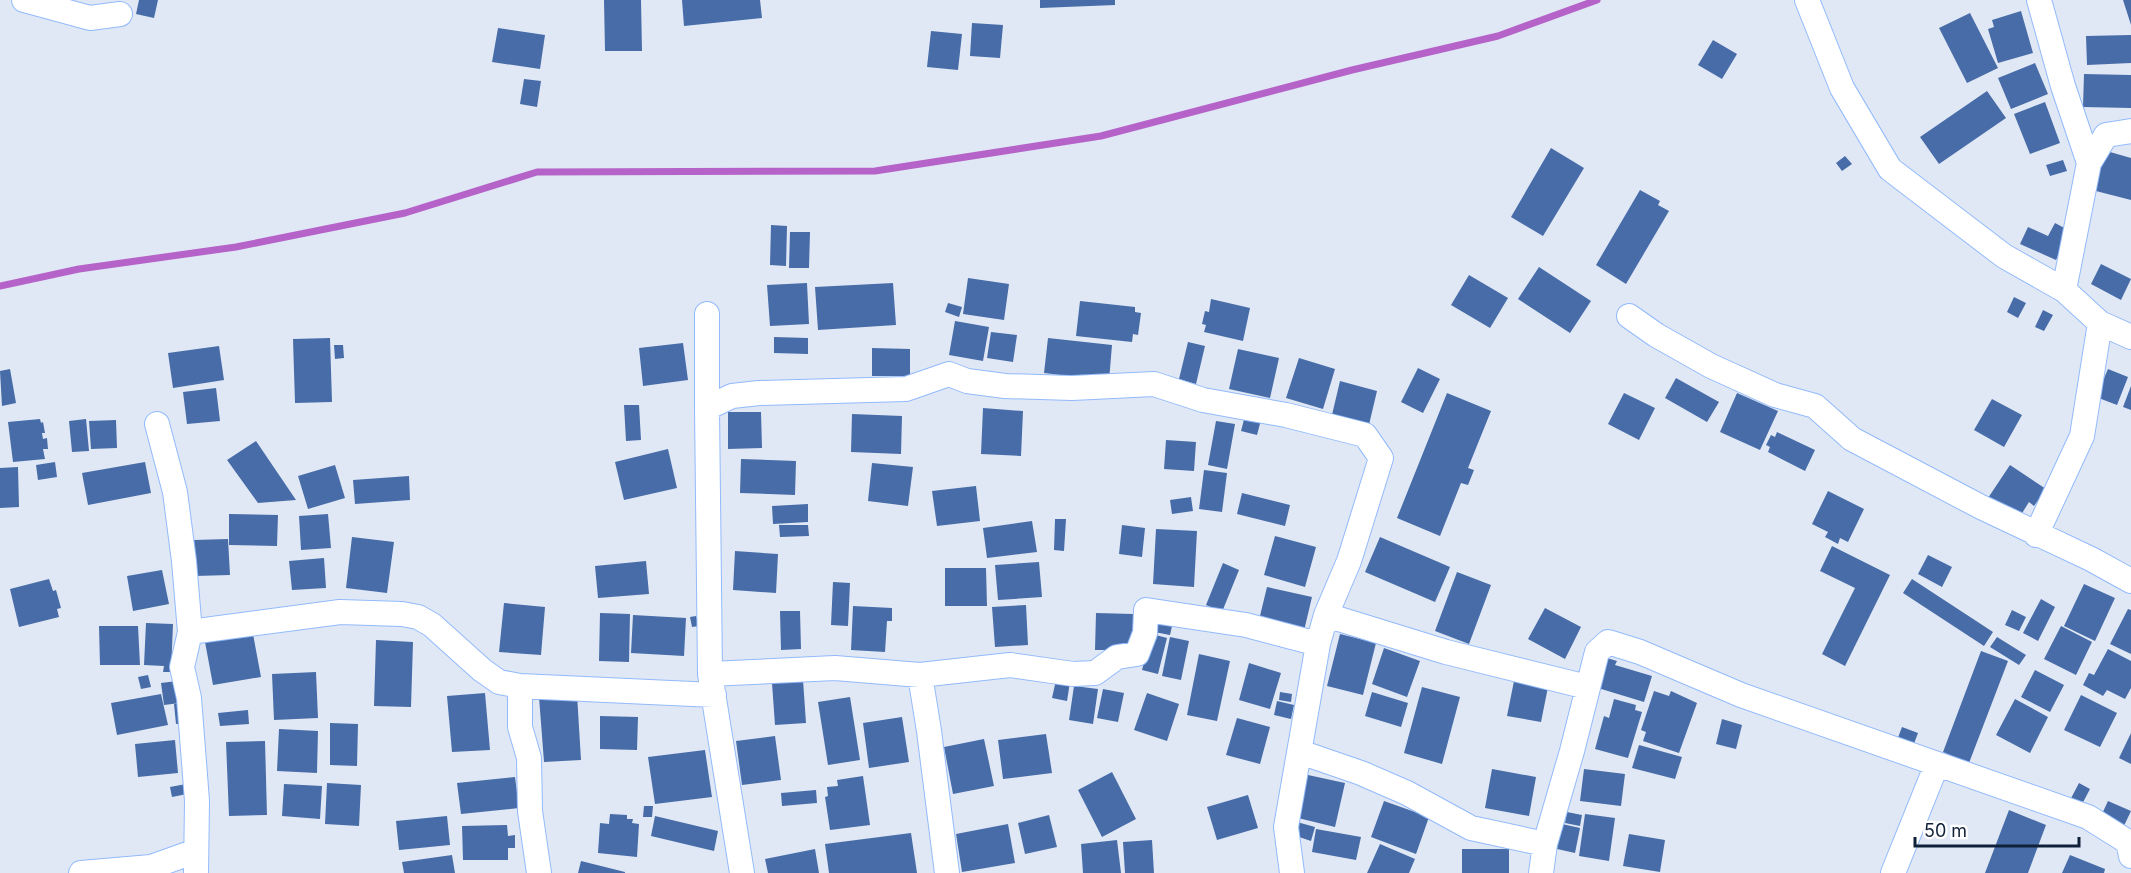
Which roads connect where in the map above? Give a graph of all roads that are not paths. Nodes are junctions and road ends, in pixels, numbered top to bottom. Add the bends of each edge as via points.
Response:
1 (24, 0) edge
2 (1808, 0) edge
3 (2039, 0) edge
4 (120, 14) dead end
5 (2131, 131) edge
6 (2089, 163) junction
7 (2064, 290) junction
8 (707, 314) dead end
9 (1629, 316) dead end
10 (2100, 323) junction
11 (2131, 336) edge
12 (706, 408) junction
13 (157, 424) dead end
14 (2036, 534) junction
15 (2131, 581) edge
16 (1326, 615) junction
17 (190, 632) junction
18 (1318, 644) junction
19 (920, 675) junction
20 (712, 684) junction
21 (520, 686) junction
22 (1587, 687) junction
23 (1300, 752) junction
24 (1937, 764) junction
25 (1545, 844) junction
26 (2131, 856) edge
27 (196, 862) edge
28 (81, 873) edge
29 (539, 873) edge
30 (742, 873) edge
31 (947, 873) edge
32 (1292, 873) edge
33 (1541, 873) edge
34 (1893, 873) edge

1 - 4 street via 90,18
2 - 7 street via 1842,88 1890,169 2004,256
3 - 6 street via 2062,86
5 - 6 street via 2106,135
6 - 7 street
7 - 10 street
8 - 12 street
9 - 14 street via 1711,366 1815,406 1852,439
10 - 11 street
10 - 14 street via 2082,436
12 - 16 street via 732,396 906,388 949,374 967,381 1005,386 1154,384 1203,400 1365,435 1381,458 1349,561
12 - 20 street
13 - 17 street via 175,492
14 - 15 street
16 - 18 street
16 - 22 street via 1446,652
17 - 21 street via 340,612 402,614 432,625 499,682
17 - 27 street via 182,667 189,698 197,801
18 - 19 street via 1246,625 1146,610 1145,633 1137,654 1117,657 1095,673 1073,674 1010,665
18 - 23 street
19 - 20 street via 835,668
19 - 31 street
20 - 21 street
20 - 30 street
21 - 29 street via 520,727 529,758 530,811
22 - 24 street via 1597,652 1608,642 1741,695
22 - 25 street
23 - 25 street via 1407,793 1471,828
23 - 32 street via 1286,827
24 - 26 street via 2088,817 2128,842
24 - 34 street
25 - 33 street
27 - 28 street

